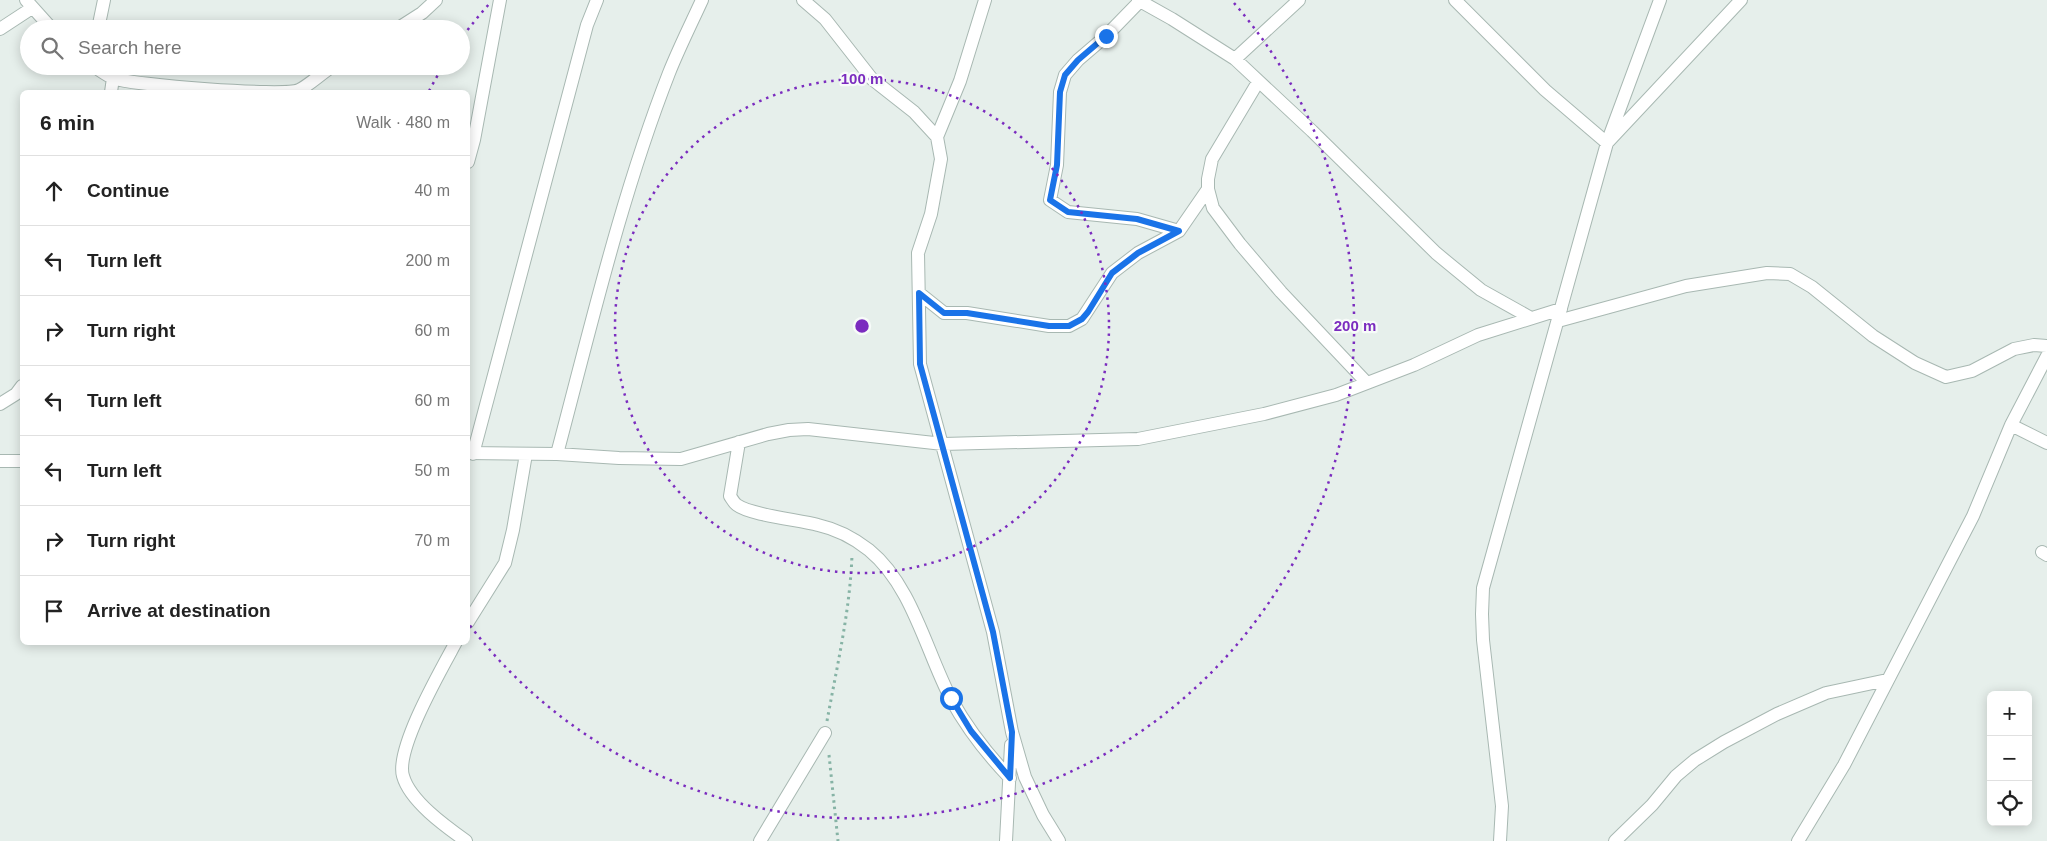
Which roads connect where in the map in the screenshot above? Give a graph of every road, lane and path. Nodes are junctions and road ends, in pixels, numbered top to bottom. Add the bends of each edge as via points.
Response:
1 (104, 0) edge
2 (436, 0) edge
3 (500, 0) edge
4 (597, 0) edge
5 (702, 0) edge
6 (803, 0) edge
7 (985, 0) edge
8 (1299, 0) edge
9 (1455, 0) edge
10 (1660, 0) edge
11 (1742, 0) edge
12 (1139, 1) edge
13 (29, 4) edge
14 (44, 20) edge
15 (100, 20) edge
16 (411, 20) edge
17 (0, 29) edge
18 (1235, 60) junction
19 (108, 75) edge
20 (321, 75) edge
21 (113, 78) junction
22 (1258, 82) junction
23 (111, 90) edge
24 (230, 90) edge
25 (301, 90) edge
26 (937, 137) junction
27 (1607, 143) junction
28 (470, 153) edge
29 (1208, 190) junction
30 (1179, 231) junction
31 (919, 293) junction
32 (1560, 315) junction
33 (1531, 318) junction
34 (2047, 346) edge
35 (2047, 356) edge
36 (1367, 383) junction
37 (20, 389) edge
38 (0, 404) edge
39 (2011, 425) junction
40 (740, 442) junction
41 (2047, 443) edge
42 (943, 444) junction
43 (470, 454) edge
44 (526, 454) junction
45 (557, 454) junction
46 (0, 461) edge
47 (20, 461) edge
48 (853, 540) junction
49 (470, 619) edge
50 (455, 645) edge
51 (1887, 680) junction
52 (1012, 732) junction
53 (825, 733) junction
54 (1010, 778) junction
55 (466, 841) edge
56 (760, 841) edge
57 (838, 841) edge
58 (1006, 841) edge
59 (1059, 841) edge
60 (1500, 841) edge
61 (1615, 841) edge
62 (1798, 841) edge

1 - 15 street
2 - 16 street
3 - 28 street
4 - 43 street via 587,25
5 - 45 street via 648,130
6 - 26 street via 825,19 872,79 914,112
7 - 26 street via 960,80
8 - 18 street
9 - 27 street via 1545,90
10 - 27 street
11 - 27 street
12 - 18 street
12 - 30 street via 1065,75 1060,92 1057,165 1050,200 1068,212 1137,219
13 - 14 street
13 - 17 street
18 - 22 street
19 - 21 street
20 - 25 street
21 - 23 street
21 - 24 street
22 - 29 street via 1212,159
22 - 33 street via 1436,253 1481,290
26 - 31 street via 941,158 931,214 918,253
27 - 32 street
29 - 30 street
29 - 36 street via 1213,208 1240,244
30 - 31 street via 1138,253 1112,273 1088,312 1069,326 944,313
31 - 42 street via 920,364
32 - 33 street
32 - 34 street via 1686,286 1767,273 1790,274 1915,364 1946,377 1972,371 2014,349
32 - 60 street via 1483,588 1483,640 1502,806
33 - 36 street via 1478,335
35 - 39 street
36 - 42 street via 1336,395 1264,414 1138,439
37 - 38 street
39 - 41 street
39 - 51 street via 1973,516
40 - 42 street via 789,430 808,429
40 - 45 street via 681,459
40 - 48 street via 730,496 738,506 820,525
42 - 52 street via 993,632
43 - 44 street
44 - 45 street
44 - 49 street via 512,537 504,563
46 - 47 street
48 - 53 path via 850,584
48 - 54 street via 869,550 889,570 905,594 951,698 971,731
50 - 55 street via 409,737 402,768 412,794
51 - 61 street via 1826,693 1724,742 1694,760 1676,776
51 - 62 street via 1844,765
52 - 54 street
52 - 59 street via 1024,777
53 - 56 street
53 - 57 path
54 - 58 street

